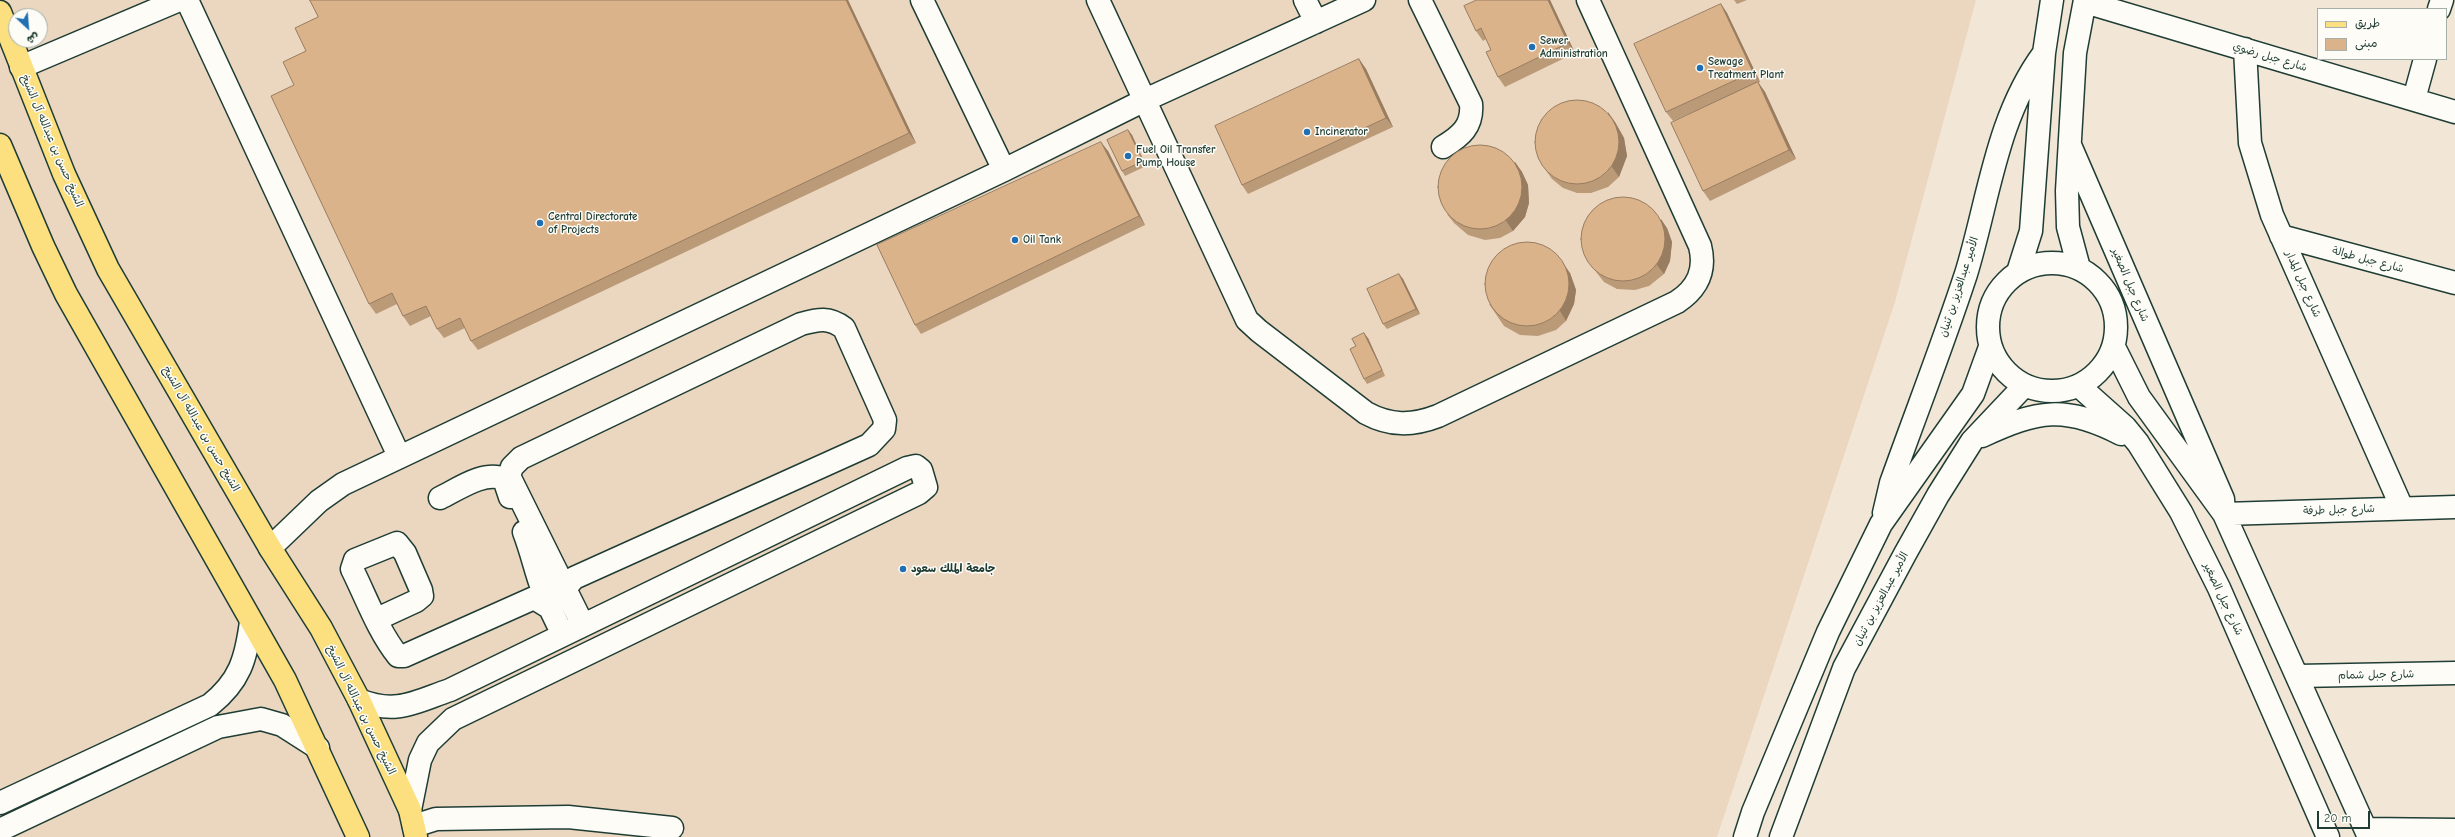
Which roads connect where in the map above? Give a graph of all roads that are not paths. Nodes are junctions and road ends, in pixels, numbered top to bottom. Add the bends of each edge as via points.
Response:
1 (179, 0) edge
2 (187, 0) edge
3 (922, 0) edge
4 (1098, 0) edge
5 (1305, 0) edge
6 (1364, 0) edge
7 (1420, 0) edge
8 (1588, 0) edge
9 (2052, 0) edge
10 (2085, 1) edge
11 (0, 12) edge
12 (1316, 22) junction
13 (2245, 49) junction
14 (2044, 53) junction
15 (2425, 60) edge
16 (21, 67) junction
17 (1145, 100) junction
18 (2414, 100) junction
19 (2455, 112) edge
20 (0, 145) edge
21 (2070, 145) junction
22 (1443, 147) dead end
23 (1004, 170) junction
24 (2281, 236) junction
25 (2079, 268) junction
26 (2018, 272) junction
27 (2455, 283) edge
28 (2114, 347) junction
29 (1990, 348) junction
30 (2024, 386) junction
31 (2078, 386) junction
32 (1972, 441) junction
33 (2138, 443) junction
34 (399, 456) junction
35 (440, 498) dead end
36 (2455, 507) edge
37 (2402, 508) junction
38 (2224, 514) junction
39 (1882, 524) junction
40 (270, 548) junction
41 (567, 594) junction
42 (550, 608) junction
43 (376, 619) dead end
44 (251, 622) junction
45 (572, 630) junction
46 (583, 656) junction
47 (2455, 673) edge
48 (2298, 676) junction
49 (359, 700) junction
50 (318, 748) junction
51 (0, 803) edge
52 (413, 824) edge
53 (672, 828) dead end
54 (0, 830) edge
55 (2455, 830) edge
56 (2368, 833) edge
57 (2455, 833) edge
58 (358, 837) edge
59 (1745, 837) edge
60 (1781, 837) edge
61 (2328, 837) edge
62 (2450, 837) edge

1 - 16 street
2 - 34 street
3 - 23 street
4 - 17 street
5 - 12 street
6 - 12 street
7 - 22 street via 1471,104 1472,113 1466,130
8 - 17 street via 1700,246 1703,262 1700,276 1691,292 1677,302 1438,416 1417,423 1393,424 1366,413 1247,320
9 - 14 street, الأمير عبدالعزيز بن ثنيان
10 - 13 street, شارع جبل رضوي
10 - 21 street, شارع جبل الصغير via 2075,53 2070,107
11 - 16 main road, الشيخ حسن بن عبدالله آل الشيخ
12 - 17 street
13 - 18 street, شارع جبل رضوي
13 - 24 street, شارع جبل المدار via 2250,143
14 - 26 street, الأمير عبدالعزيز بن ثنيان via 2031,231
14 - 39 street, الأمير عبدالعزيز بن ثنيان via 2026,76 2009,114 1966,274 1891,483
15 - 18 street
16 - 40 main road, الشيخ حسن بن عبدالله آل الشيخ via 64,174 108,270
17 - 23 street
18 - 19 street, شارع جبل رضوي
20 - 44 main road via 66,294
21 - 25 street, شارع جبل الصغير via 2068,227
21 - 38 street, شارع جبل الصغير via 2223,499
23 - 34 street
24 - 27 street, شارع جبل طوالة
24 - 37 street, شارع جبل المدار
25 - 26 street via 2059,263 2044,264
25 - 28 street via 2098,281 2111,301 2117,324
26 - 29 street via 1997,292 1987,319
28 - 31 street via 2100,370
28 - 38 street, شارع جبل الصغير via 2139,397
29 - 30 street via 2003,370
29 - 39 street, الأمير عبدالعزيز بن ثنيان via 1973,394
30 - 31 street via 2051,392
30 - 32 street, الأمير عبدالعزيز بن ثنيان
31 - 33 street, شارع جبل الصغير via 2125,427
32 - 33 street via 2040,414 2067,414 2095,420
32 - 60 street, الأمير عبدالعزيز بن ثنيان via 1938,495 1844,668
33 - 61 street, شارع جبل الصغير via 2181,512 2219,588
34 - 40 street via 343,484 319,501
35 - 42 street via 485,477 504,479 531,550 539,586
36 - 37 street, شارع جبل طرفة
37 - 38 street, شارع جبل طرفة
38 - 48 street, شارع جبل الصغير
39 - 59 street, الأمير عبدالعزيز بن ثنيان via 1828,632
40 - 49 main road, الشيخ حسن بن عبدالله آل الشيخ via 321,628
41 - 41 street via 567,586 574,578 869,445 884,430 885,420 844,328 832,320 820,319 801,324 521,458 512,467 509,476
41 - 45 street
42 - 43 street via 534,598 404,656 398,656 390,647
42 - 45 street
44 - 50 main road via 285,680
44 - 51 street via 247,652 239,672 210,705
45 - 46 street
45 - 46 street via 907,468 916,466 921,470 926,487 919,493
45 - 49 street via 450,690 394,709 375,707
46 - 52 street via 453,719 428,743 423,754
47 - 48 street, شارع جبل شمام
48 - 56 street, شارع جبل الصغير
49 - 52 main road, الشيخ حسن بن عبدالله آل الشيخ
50 - 54 street via 282,725 261,719 218,727
50 - 58 main road
52 - 53 street via 436,819 568,817
55 - 56 street
57 - 62 street

